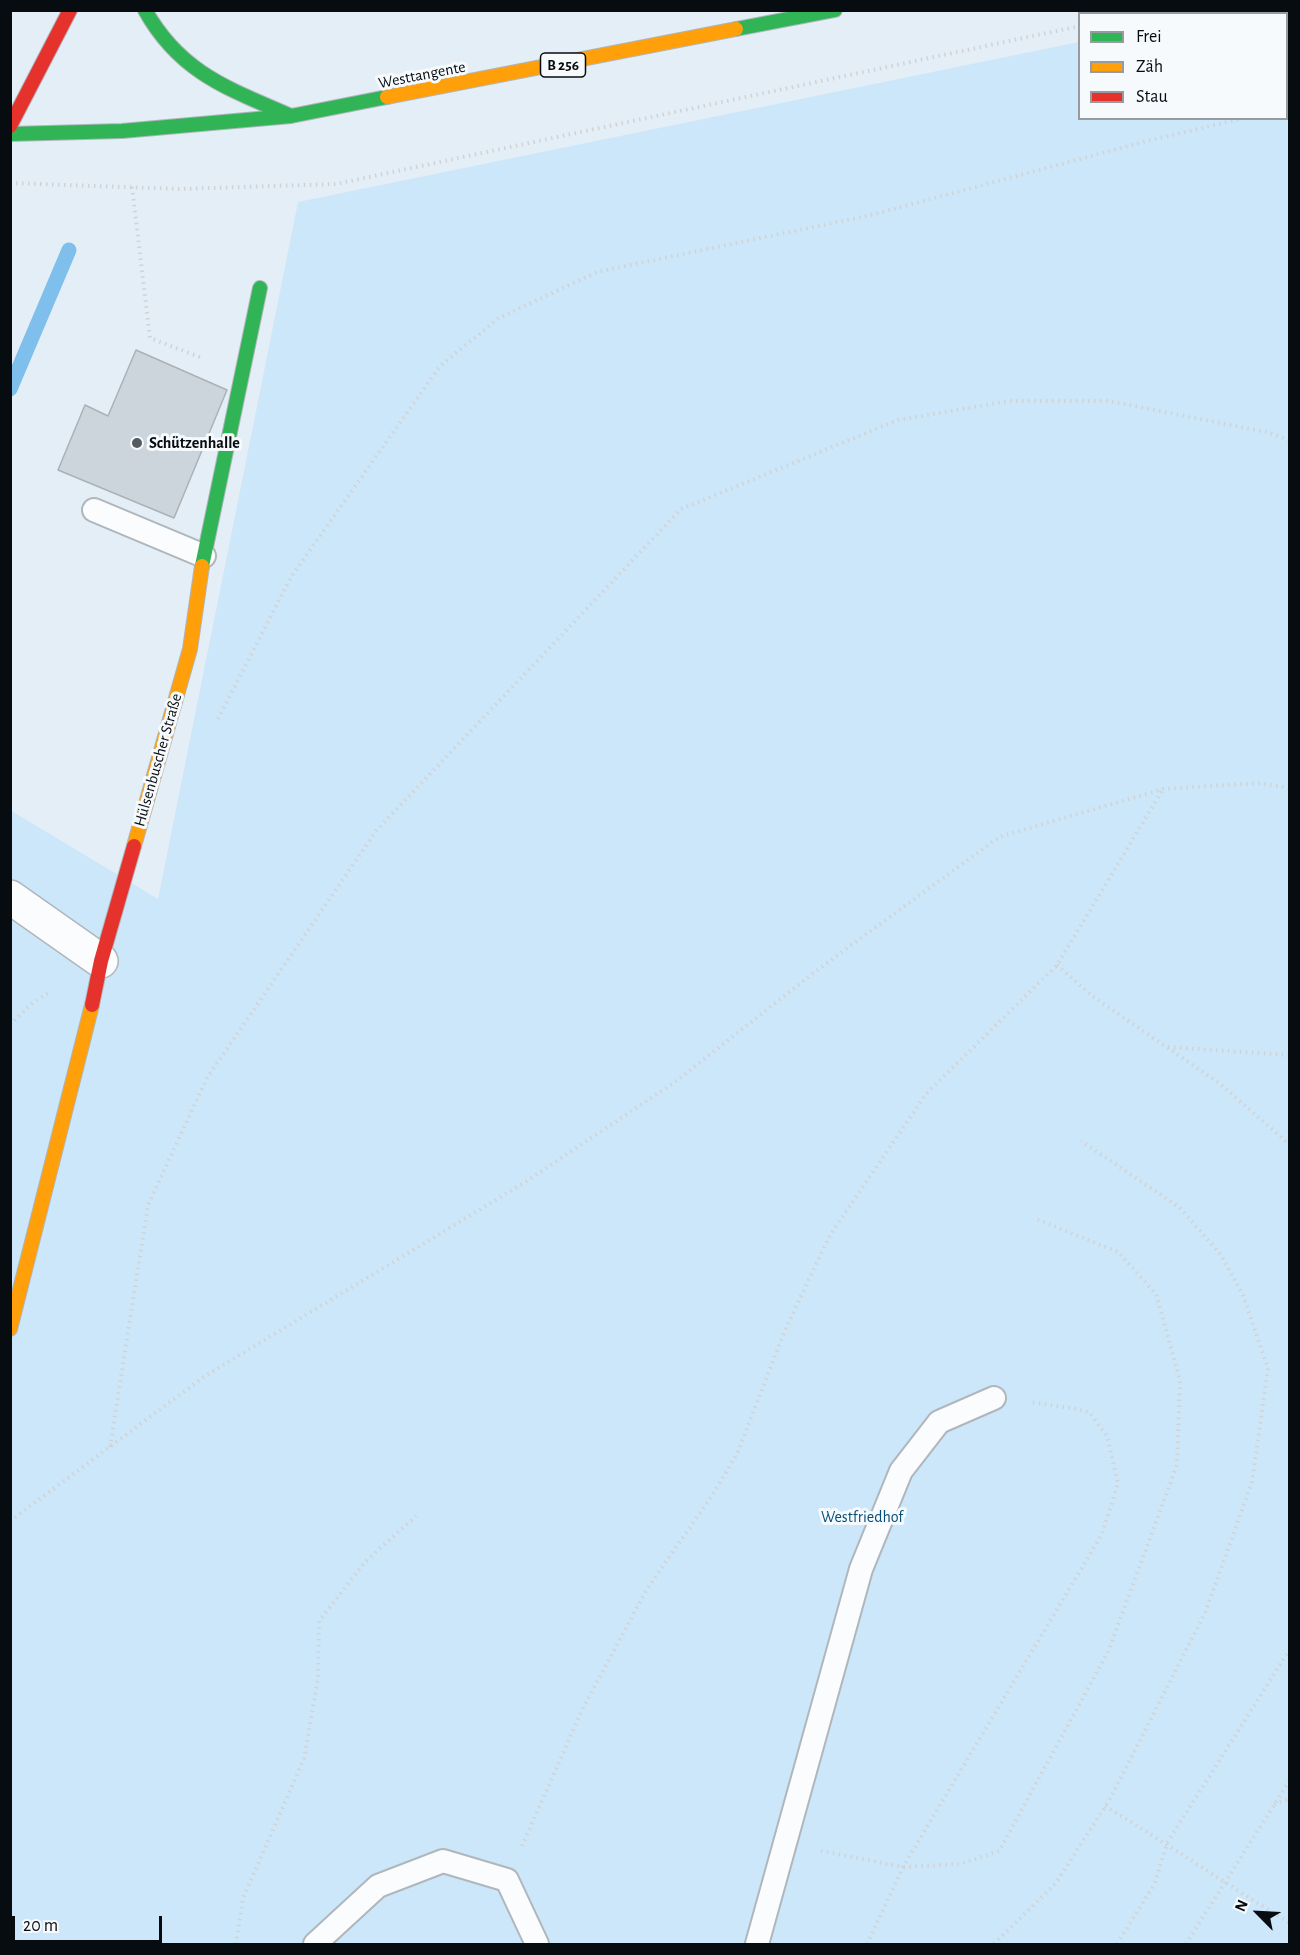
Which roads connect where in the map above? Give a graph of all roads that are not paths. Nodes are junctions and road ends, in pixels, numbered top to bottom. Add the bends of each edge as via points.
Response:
1 (70, 10) edge
2 (145, 10) edge
3 (835, 10) edge
4 (291, 116) junction
5 (10, 126) edge
6 (10, 134) edge
7 (260, 288) dead end
8 (94, 510) dead end
9 (204, 556) junction
10 (10, 897) edge
11 (101, 961) junction
12 (10, 1329) edge
13 (994, 1398) road end
14 (315, 1944) edge
15 (537, 1944) edge
16 (757, 1944) edge

1 - 5 street
2 - 4 street via 160,38 180,59 225,87
3 - 4 street, Westtangente / B 256
4 - 6 street, Westtangente / B 256 via 122,131
7 - 9 street, Hülsenbuscher Straße
8 - 9 lane
9 - 11 street, Hülsenbuscher Straße via 190,650
10 - 11 street
11 - 12 street, Hülsenbuscher Straße
13 - 16 lane via 939,1422 901,1471 861,1569
14 - 15 lane via 378,1886 443,1861 507,1880

